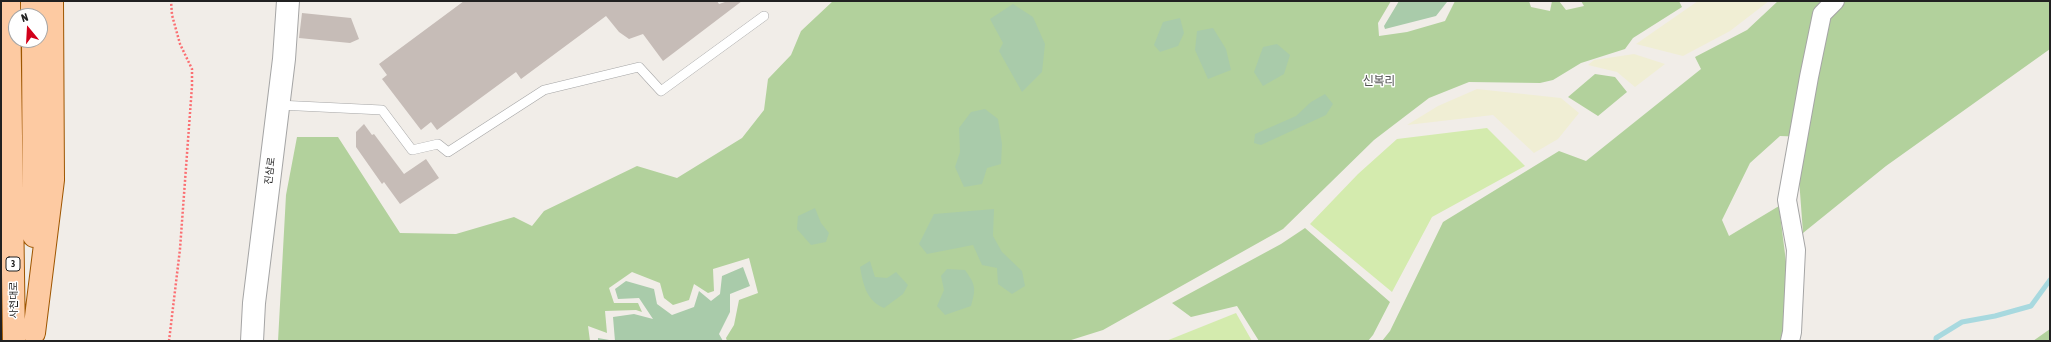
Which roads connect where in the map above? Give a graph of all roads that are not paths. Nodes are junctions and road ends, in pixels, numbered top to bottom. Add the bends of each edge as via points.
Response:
1 (9, 1) edge
2 (52, 1) edge
3 (288, 1) edge
4 (1835, 1) edge
5 (764, 16) dead end
6 (33, 48) edge
7 (278, 105) junction
8 (1, 299) edge
9 (24, 337) edge
10 (252, 341) edge
11 (1790, 341) edge

1 - 9 main road, 사천대로 / 3 via 12,187
2 - 9 main road via 53,180
3 - 7 street, 진삼로
4 - 11 street via 1822,14 1787,200 1796,250
5 - 7 lane via 661,91 639,67 544,90 448,152 438,144 412,150 382,110
6 - 9 main road, 사천대로 / 3 via 34,187
7 - 10 street, 진삼로 via 254,303
8 - 9 main road

